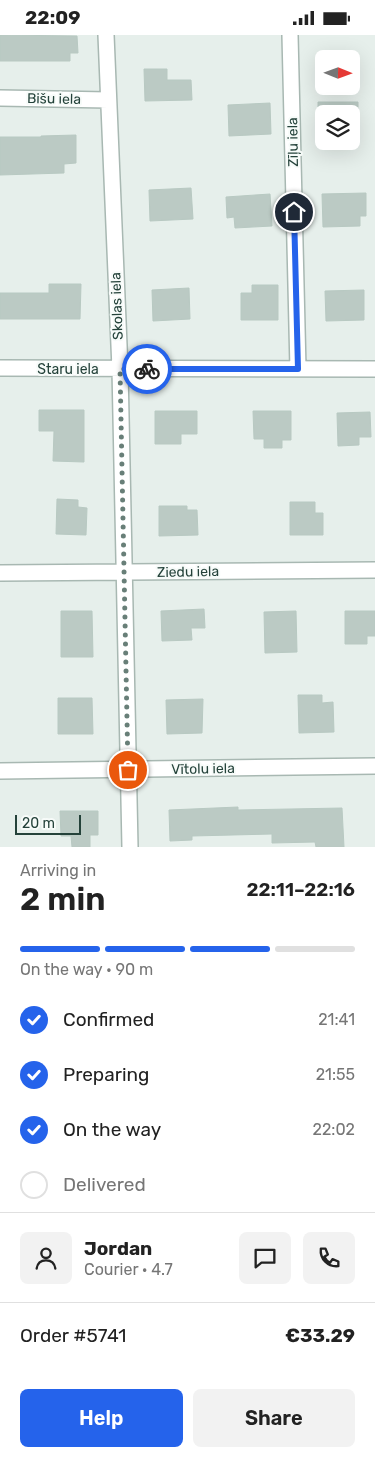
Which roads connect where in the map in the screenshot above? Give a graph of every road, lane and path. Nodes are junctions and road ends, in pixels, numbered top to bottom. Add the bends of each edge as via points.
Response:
1 (106, 35) edge
2 (290, 35) edge
3 (0, 98) edge
4 (108, 100) junction
5 (0, 368) edge
6 (120, 369) junction
7 (298, 369) junction
8 (375, 369) edge
9 (375, 570) edge
10 (0, 573) edge
11 (125, 573) junction
12 (375, 766) edge
13 (128, 770) junction
14 (0, 771) edge
15 (130, 847) edge

1 - 4 street, Skolas iela
2 - 7 street, Zīļu iela
3 - 4 street, Bišu iela
4 - 6 street, Skolas iela
5 - 6 street, Staru iela
6 - 7 street, Staru iela
6 - 11 street, Skolas iela
7 - 8 street, Staru iela
9 - 11 street, Ziedu iela
10 - 11 street, Ziedu iela
11 - 13 street, Skolas iela
12 - 13 street, Vītolu iela
13 - 14 street, Vītolu iela
13 - 15 street, Skolas iela

